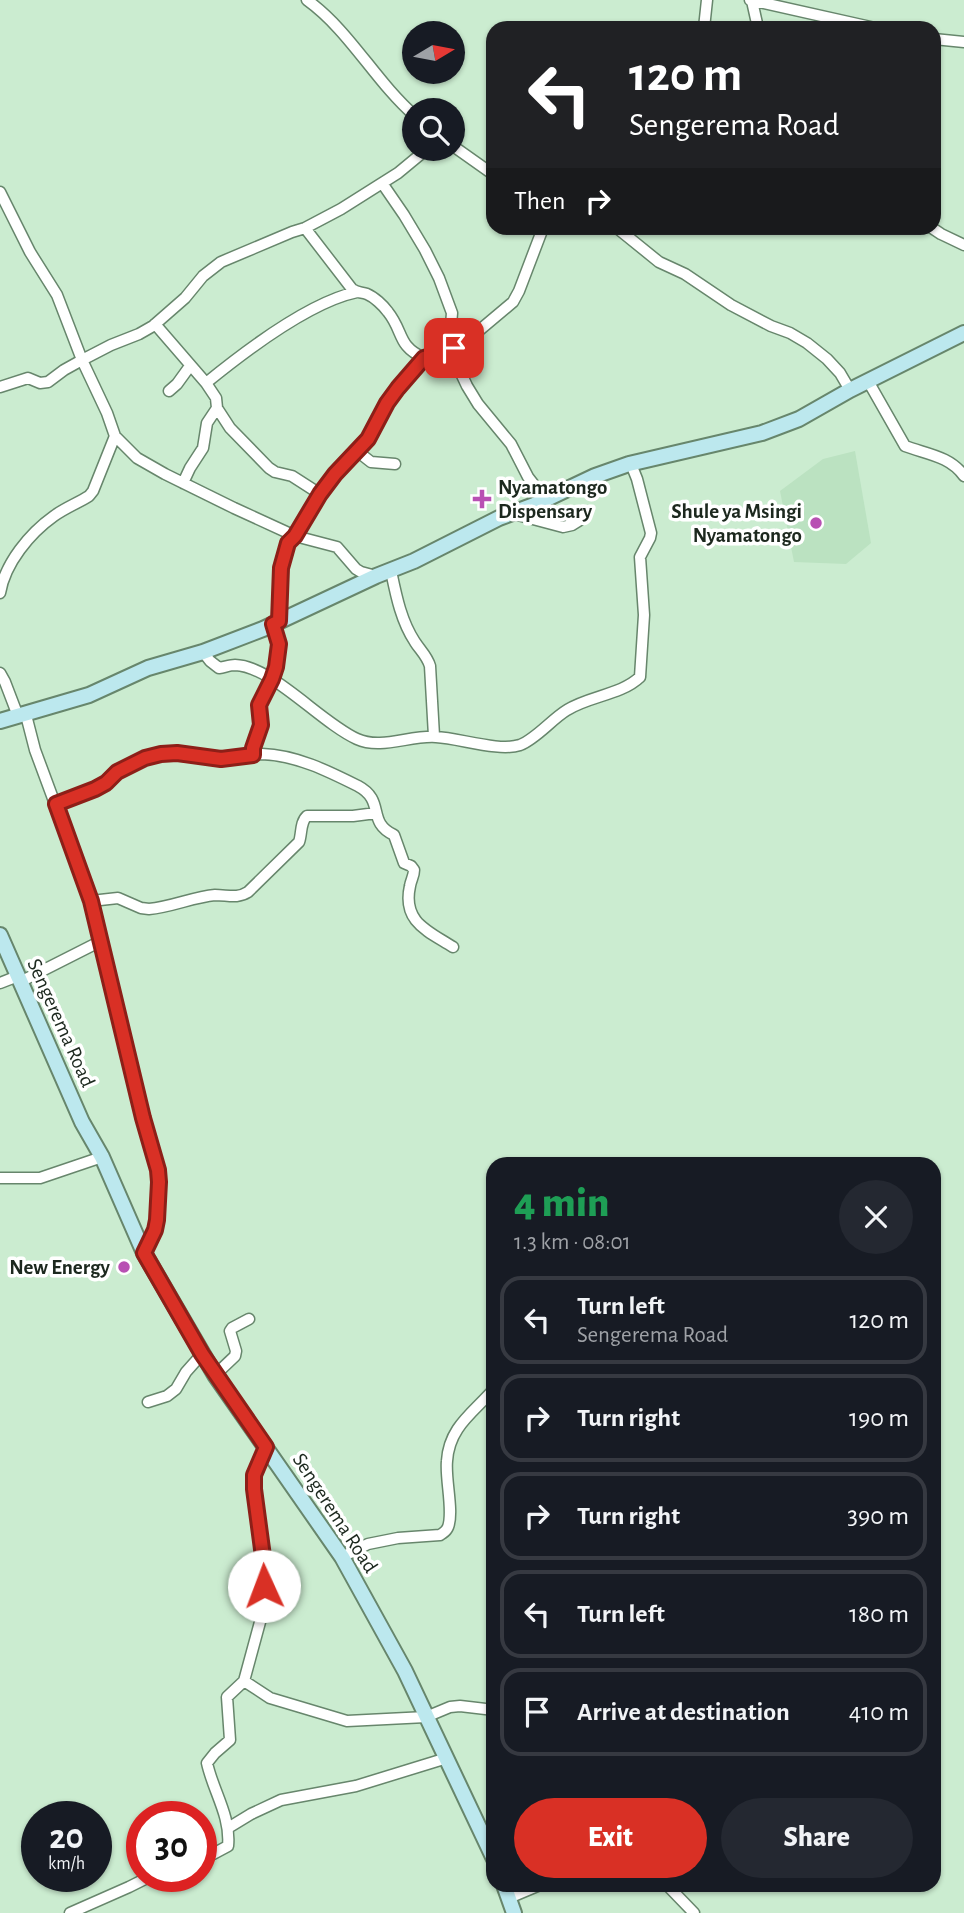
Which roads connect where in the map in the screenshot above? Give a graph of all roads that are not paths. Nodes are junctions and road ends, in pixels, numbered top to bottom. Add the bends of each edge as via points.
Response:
1 (307, 0) edge
2 (708, 0) edge
3 (751, 1) edge
4 (705, 21) edge
5 (756, 21) edge
6 (843, 21) edge
7 (941, 40) edge
8 (964, 42) edge
9 (402, 105) edge
10 (465, 154) edge
11 (413, 161) edge
12 (486, 169) edge
13 (382, 183) junction
14 (0, 192) edge
15 (305, 228) junction
16 (941, 234) edge
17 (540, 235) edge
18 (626, 235) edge
19 (964, 245) edge
20 (357, 292) junction
21 (155, 324) junction
22 (964, 333) edge
23 (454, 348) junction
24 (424, 358) junction
25 (82, 360) junction
26 (190, 366) junction
27 (868, 381) junction
28 (206, 383) junction
29 (0, 387) edge
30 (850, 390) junction
31 (169, 391) dead end
32 (217, 408) junction
33 (115, 436) junction
34 (357, 451) junction
35 (395, 464) dead end
36 (629, 464) junction
37 (964, 476) edge
38 (183, 483) junction
39 (320, 494) junction
40 (545, 499) junction
41 (509, 514) junction
42 (580, 520) dead end
43 (295, 536) junction
44 (391, 571) junction
45 (376, 576) junction
46 (0, 590) edge
47 (276, 623) junction
48 (203, 652) junction
49 (0, 673) edge
50 (272, 679) junction
51 (22, 715) junction
52 (0, 721) edge
53 (434, 736) junction
54 (253, 755) junction
55 (56, 804) junction
56 (376, 813) junction
57 (91, 901) junction
58 (0, 934) edge
59 (101, 941) junction
60 (453, 947) dead end
61 (19, 979) junction
62 (0, 984) edge
63 (102, 1157) junction
64 (0, 1178) edge
65 (144, 1253) junction
66 (249, 1319) dead end
67 (202, 1354) junction
68 (215, 1375) junction
69 (486, 1397) edge
70 (148, 1402) dead end
71 (266, 1447) junction
72 (342, 1557) junction
73 (244, 1681) junction
74 (486, 1709) edge
75 (426, 1717) junction
76 (447, 1758) junction
77 (228, 1828) junction
78 (486, 1842) edge
79 (217, 1852) edge
80 (126, 1888) edge
81 (506, 1892) edge
82 (674, 1892) edge
83 (70, 1913) edge
84 (514, 1913) edge
85 (695, 1913) edge

1 - 9 street via 349,39
2 - 4 street
3 - 5 street
3 - 6 street
7 - 8 street
10 - 12 street
11 - 13 street
13 - 15 street
13 - 23 street via 439,278 451,309
14 - 25 street via 57,295
15 - 20 street
15 - 21 street via 222,262
16 - 19 street
17 - 23 street via 513,302
18 - 30 street via 650,257 811,346 840,373
20 - 24 street via 369,295 388,311 405,345
20 - 28 street via 333,299 284,327
21 - 25 street
21 - 26 street
22 - 27 main road
23 - 24 street
23 - 40 street via 470,393 511,444
24 - 34 street via 387,403
25 - 29 street via 48,382 28,378
25 - 33 street
26 - 28 street
26 - 31 street
27 - 30 main road
27 - 37 street via 905,446 938,456
28 - 32 street
30 - 36 main road via 799,419 762,433
32 - 38 street via 207,424 203,448
32 - 39 street via 269,468
33 - 38 street via 137,458
33 - 46 street via 93,491 38,530 19,551
34 - 35 street via 371,462
34 - 39 street
36 - 40 main road
36 - 53 street via 651,533 640,556 644,614 639,678 569,708 519,745
38 - 43 street
39 - 43 street
40 - 41 main road
41 - 42 street via 563,527
41 - 44 main road
43 - 45 street via 337,547 356,569
43 - 47 street via 285,549
44 - 45 main road
44 - 53 street via 401,612 430,666
45 - 47 main road
47 - 48 main road
47 - 50 street via 279,644
48 - 50 street via 219,667 237,665
48 - 51 main road
49 - 51 street
50 - 53 street via 366,743
50 - 54 street via 259,705 261,725
51 - 52 main road
51 - 55 street
54 - 55 street via 221,759 177,753 153,756 124,767 95,789
54 - 56 street via 301,761 361,788 373,799
55 - 57 street
56 - 57 street via 307,816 299,842 242,895 202,897 149,909 118,898
56 - 60 street via 382,828 394,835 404,863 414,870 411,916
57 - 59 street
58 - 61 main road, Sengerema Road
59 - 61 street
59 - 65 street via 158,1170 157,1220
61 - 62 street
61 - 63 main road, Sengerema Road
63 - 64 street via 40,1178
63 - 65 main road, Sengerema Road
65 - 67 main road, Sengerema Road
66 - 68 street via 232,1328 235,1356
67 - 68 main road, Sengerema Road
67 - 70 street via 176,1389
68 - 71 main road, Sengerema Road
69 - 72 street via 449,1442 449,1523 445,1532 368,1544
71 - 72 main road, Sengerema Road
71 - 73 street via 254,1475 264,1564 263,1611
72 - 75 main road, Sengerema Road
73 - 75 street via 270,1698 339,1719
73 - 77 street via 227,1697 230,1740 207,1763
74 - 75 street via 450,1707
75 - 76 main road, Sengerema Road
76 - 77 street via 356,1786 281,1800
76 - 78 main road, Sengerema Road
77 - 79 street via 228,1846
80 - 83 street
81 - 84 main road
82 - 85 street

